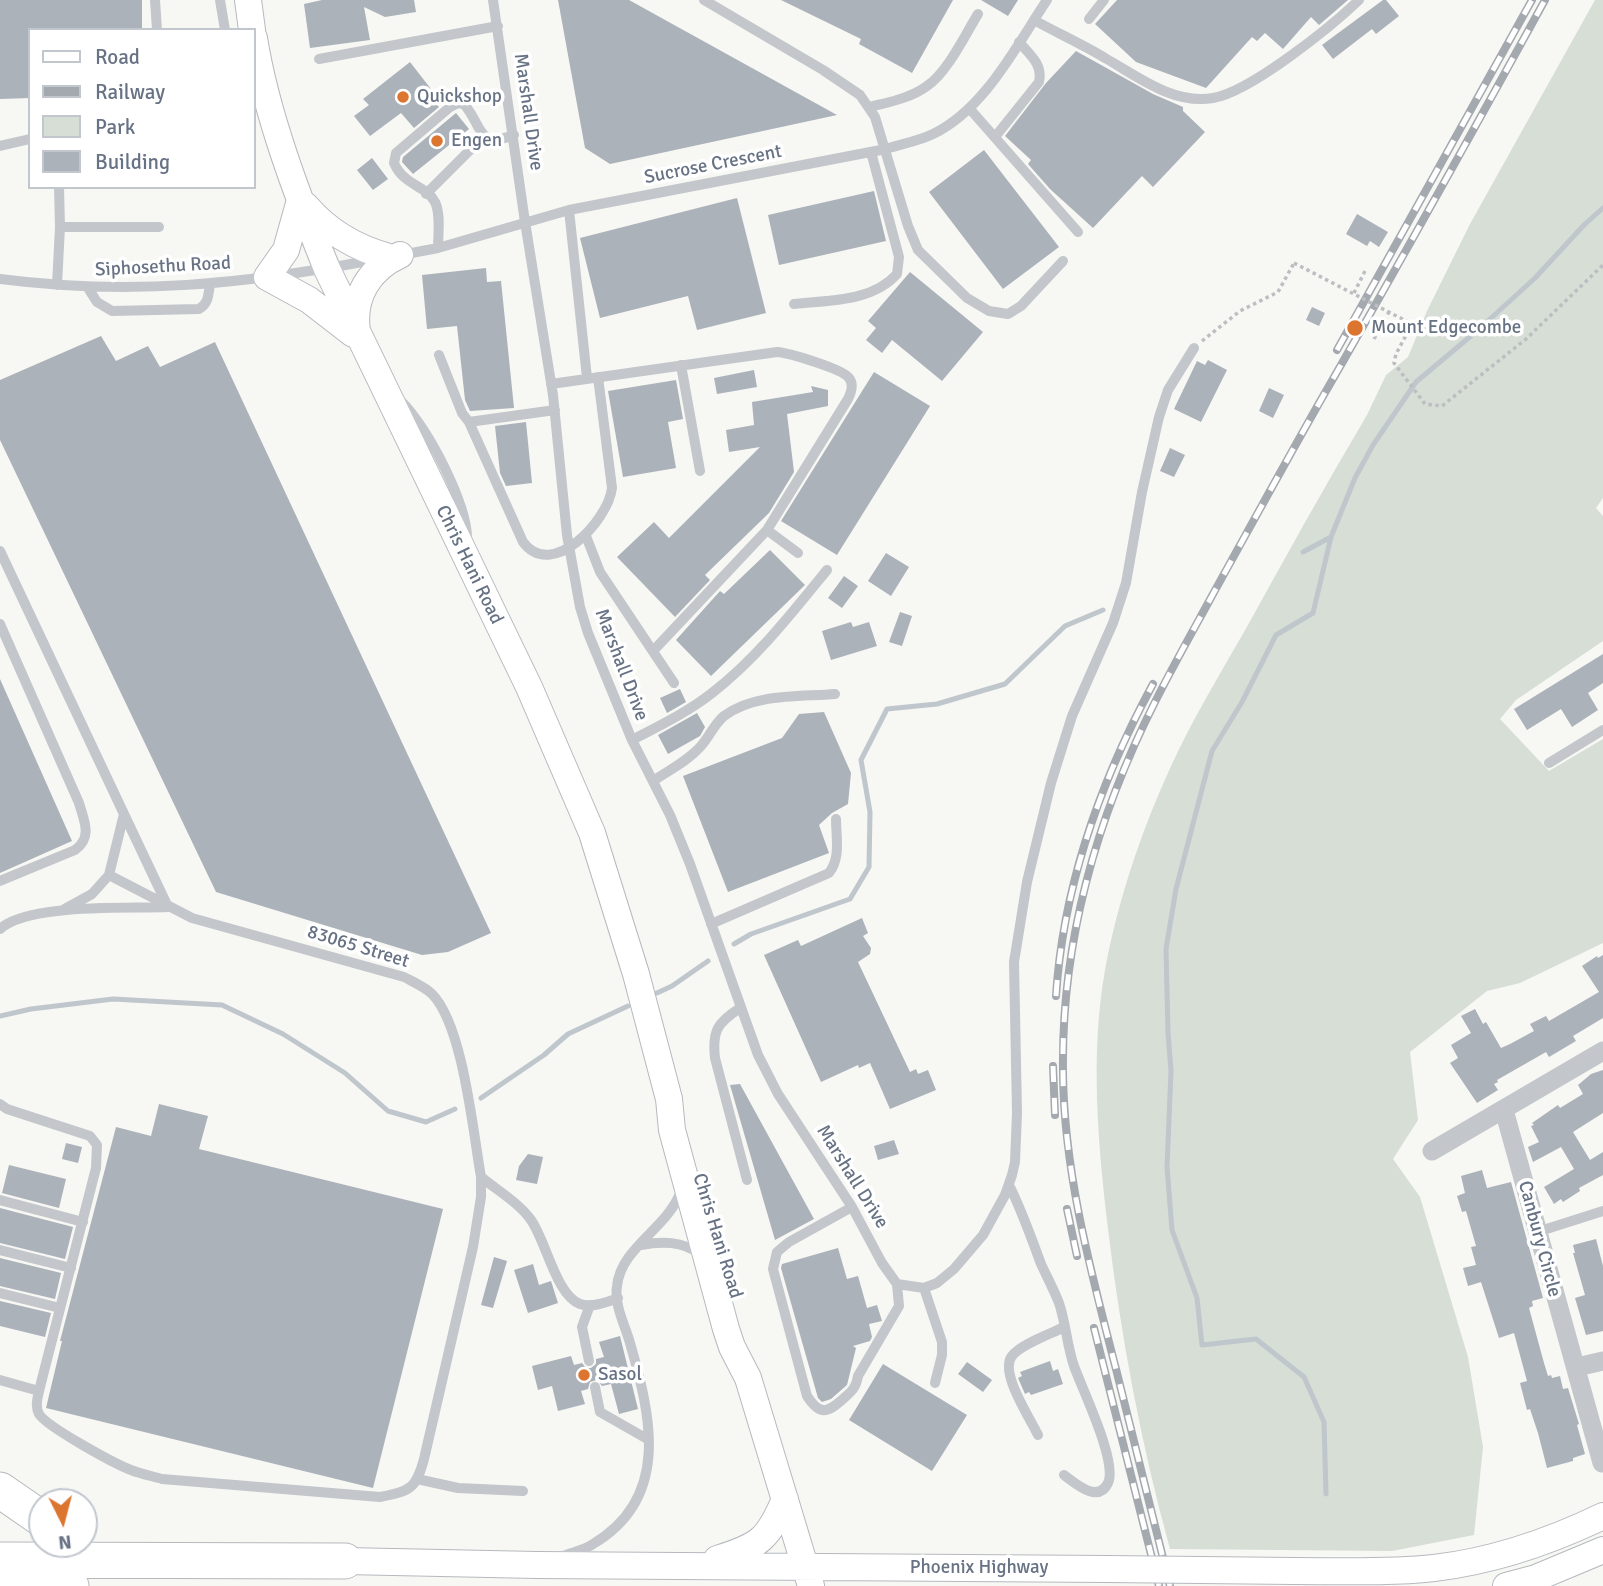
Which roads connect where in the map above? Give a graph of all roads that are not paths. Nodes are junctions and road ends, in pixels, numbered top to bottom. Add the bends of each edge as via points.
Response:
1 (155, 0) edge
2 (220, 0) edge
3 (248, 0) edge
4 (493, 0) edge
5 (704, 0) edge
6 (1047, 0) edge
7 (1104, 0) edge
8 (1359, 0) edge
9 (978, 14) dead end
10 (1089, 19) dead end
11 (1034, 20) junction
12 (498, 26) junction
13 (157, 28) edge
14 (225, 28) edge
15 (253, 28) edge
16 (1019, 43) junction
17 (256, 56) edge
18 (319, 59) dead end
19 (260, 92) edge
20 (870, 107) junction
21 (969, 108) junction
22 (514, 135) junction
23 (484, 136) junction
24 (995, 137) junction
25 (28, 139) edge
26 (0, 146) edge
27 (886, 149) junction
28 (871, 152) junction
29 (59, 189) edge
30 (426, 194) junction
31 (300, 200) junction
32 (569, 211) junction
33 (525, 222) junction
34 (60, 227) junction
35 (159, 227) dead end
36 (1078, 232) dead end
37 (439, 248) junction
38 (394, 256) junction
39 (1063, 261) dead end
40 (327, 269) junction
41 (267, 277) junction
42 (0, 279) edge
43 (57, 285) junction
44 (209, 285) junction
45 (88, 288) junction
46 (794, 304) dead end
47 (360, 340) junction
48 (1194, 348) road end
49 (439, 355) dead end
50 (681, 365) junction
51 (593, 377) junction
52 (551, 384) junction
53 (555, 410) junction
54 (469, 422) junction
55 (700, 471) dead end
56 (767, 530) junction
57 (586, 536) junction
58 (569, 548) junction
59 (0, 551) edge
60 (798, 553) dead end
61 (827, 570) dead end
62 (0, 624) edge
63 (653, 651) junction
64 (674, 683) dead end
65 (835, 694) dead end
66 (1603, 730) edge
67 (632, 740) junction
68 (1549, 763) dead end
69 (653, 781) junction
70 (124, 814) junction
71 (836, 819) dead end
72 (109, 875) junction
73 (0, 881) edge
74 (169, 907) junction
75 (63, 911) junction
76 (711, 924) junction
77 (0, 929) edge
78 (740, 1008) junction
79 (1603, 1051) edge
80 (669, 1099) junction
81 (0, 1105) edge
82 (1504, 1110) junction
83 (1432, 1151) dead end
84 (481, 1177) junction
85 (685, 1180) junction
86 (747, 1180) dead end
87 (1009, 1185) junction
88 (0, 1200) edge
89 (852, 1207) junction
90 (1603, 1211) edge
91 (83, 1222) junction
92 (1537, 1233) junction
93 (640, 1245) junction
94 (0, 1250) edge
95 (708, 1262) junction
96 (71, 1268) junction
97 (898, 1284) junction
98 (924, 1287) junction
99 (0, 1293) edge
100 (618, 1298) junction
101 (590, 1305) junction
102 (60, 1308) junction
103 (1065, 1327) junction
104 (589, 1361) dead end
105 (1603, 1361) edge
106 (1577, 1367) junction
107 (748, 1378) junction
108 (0, 1380) edge
109 (935, 1383) dead end
110 (595, 1387) dead end
111 (39, 1391) junction
112 (1038, 1435) dead end
113 (649, 1440) junction
114 (1602, 1463) edge
115 (1063, 1475) dead end
116 (417, 1479) junction
117 (0, 1490) edge
118 (523, 1491) dead end
119 (785, 1499) junction
120 (28, 1512) edge
121 (1603, 1516) edge
122 (98, 1541) edge
123 (1603, 1550) edge
124 (0, 1560) edge
125 (345, 1561) junction
126 (537, 1565) junction
127 (696, 1566) junction
128 (808, 1577) edge
129 (0, 1585) edge
130 (71, 1586) edge
131 (1506, 1586) edge

1 - 13 lane
2 - 14 lane
3 - 15 main road
4 - 12 lane, Marshall Drive
5 - 20 lane via 823,70
6 - 11 lane, Sucrose Crescent
7 - 10 lane
8 - 11 lane via 1273,68 1214,98 1177,94 1143,83
9 - 20 lane via 930,85
11 - 16 lane, Sucrose Crescent
12 - 18 lane
12 - 22 lane, Marshall Drive
16 - 21 lane, Sucrose Crescent
16 - 24 lane via 1039,64 1041,73
17 - 19 main road, Chris Hani Road
19 - 31 main road, Chris Hani Road
20 - 27 lane
21 - 24 lane
21 - 27 lane, Sucrose Crescent via 932,135
22 - 23 lane via 498,141
22 - 33 lane, Marshall Drive
23 - 30 lane
23 - 30 lane via 470,111 458,103 396,153 397,171
24 - 36 lane
25 - 26 lane
27 - 28 lane, Sucrose Crescent
27 - 39 lane via 918,250 967,299 989,311 1008,314
28 - 32 lane, Sucrose Crescent
28 - 46 lane via 899,257 897,274 878,290 855,297
29 - 34 lane
30 - 37 lane via 436,205
31 - 38 main road via 341,237 364,249
31 - 40 main road, Chris Hani Road
31 - 41 main road via 286,250
32 - 33 lane, Sucrose Crescent
32 - 51 lane
33 - 37 lane, Sucrose Crescent
33 - 52 lane, Marshall Drive
34 - 35 lane
34 - 43 lane
37 - 38 lane, Sucrose Crescent
38 - 40 lane, Sucrose Crescent
38 - 47 main road via 366,282 361,293 356,316
40 - 41 lane, Siphosethu Road
40 - 47 main road, Chris Hani Road
41 - 44 lane, Siphosethu Road
41 - 47 main road via 325,311
42 - 43 lane, Siphosethu Road
43 - 45 lane, Siphosethu Road
44 - 45 lane, Siphosethu Road
44 - 45 lane via 208,299 199,309 122,312 104,307
47 - 80 main road, Chris Hani Road via 551,736 592,834
48 - 87 lane via 1165,399 1126,583 1072,716 1027,882 1014,962 1017,1113
49 - 54 lane
50 - 51 lane
50 - 55 lane
50 - 56 lane via 788,352 849,376 848,399
51 - 52 lane
51 - 57 lane via 612,488 611,500
52 - 53 lane, Marshall Drive
53 - 54 lane
53 - 58 lane, Marshall Drive
54 - 58 lane via 530,551 544,555
56 - 60 lane
56 - 63 lane
57 - 58 lane
57 - 63 lane via 600,572
58 - 67 lane, Marshall Drive via 588,633
59 - 70 lane
61 - 67 lane via 778,630 712,694
62 - 73 lane via 79,803 87,833 75,849
63 - 64 lane
65 - 69 lane via 763,700 741,707 724,716 689,758
66 - 68 lane
67 - 69 lane, Marshall Drive
69 - 76 lane, Marshall Drive
70 - 72 lane
70 - 74 lane
71 - 76 lane via 835,866 829,873
72 - 74 lane, 83065 Street
72 - 75 lane, 83065 Street via 92,894
74 - 75 lane, 83065 Street
74 - 84 lane, 83065 Street via 192,918 404,977 431,993 448,1017 457,1042
75 - 77 lane, 83065 Street via 25,915
76 - 78 lane, Marshall Drive
78 - 86 lane via 720,1023 713,1040
78 - 89 lane, Marshall Drive via 778,1094
79 - 82 street
80 - 85 main road, Chris Hani Road
80 - 107 main road, Chris Hani Road via 684,1128 744,1325
81 - 91 lane via 90,1136 97,1145
82 - 83 street
82 - 92 street, Canbury Circle
84 - 101 lane via 529,1216 563,1288 580,1304
84 - 116 lane, 83065 Street via 473,1247
85 - 93 lane via 676,1205
85 - 95 main road, Chris Hani Road
87 - 98 lane via 982,1235 954,1269
87 - 103 lane
88 - 91 lane
89 - 97 lane, Marshall Drive
89 - 97 lane via 783,1247 773,1269 813,1406 826,1411 855,1389 899,1306
90 - 92 lane
91 - 96 lane
92 - 106 street, Canbury Circle
93 - 95 lane via 676,1244
93 - 100 lane via 628,1255 616,1287
94 - 96 lane
95 - 107 main road, Chris Hani Road via 732,1347
96 - 102 lane
97 - 98 lane
98 - 109 lane via 942,1342
99 - 102 lane
100 - 101 lane
100 - 113 lane via 646,1409
101 - 104 lane via 582,1327
102 - 111 lane
103 - 112 lane via 1021,1348 1007,1369
103 - 115 lane via 1111,1474 1104,1488 1095,1492 1084,1491
105 - 106 street
106 - 114 street, Canbury Circle
107 - 119 main road, Chris Hani Road
108 - 111 lane
110 - 113 lane via 600,1412
111 - 116 lane via 37,1411 56,1429 132,1471 162,1479 380,1497 408,1490
113 - 126 lane via 643,1487 620,1525 592,1545
116 - 118 lane via 458,1488
117 - 120 highway
119 - 127 main road via 774,1524 755,1545
119 - 128 main road, Chris Hani Road
121 - 128 main road, Phoenix Highway, bridge via 1529,1547 1446,1566 1386,1571 1107,1569
122 - 125 highway via 132,1549
123 - 131 main road
124 - 125 highway
125 - 126 main road, Phoenix Highway
126 - 127 main road, Phoenix Highway
127 - 128 main road, Phoenix Highway
129 - 130 highway

